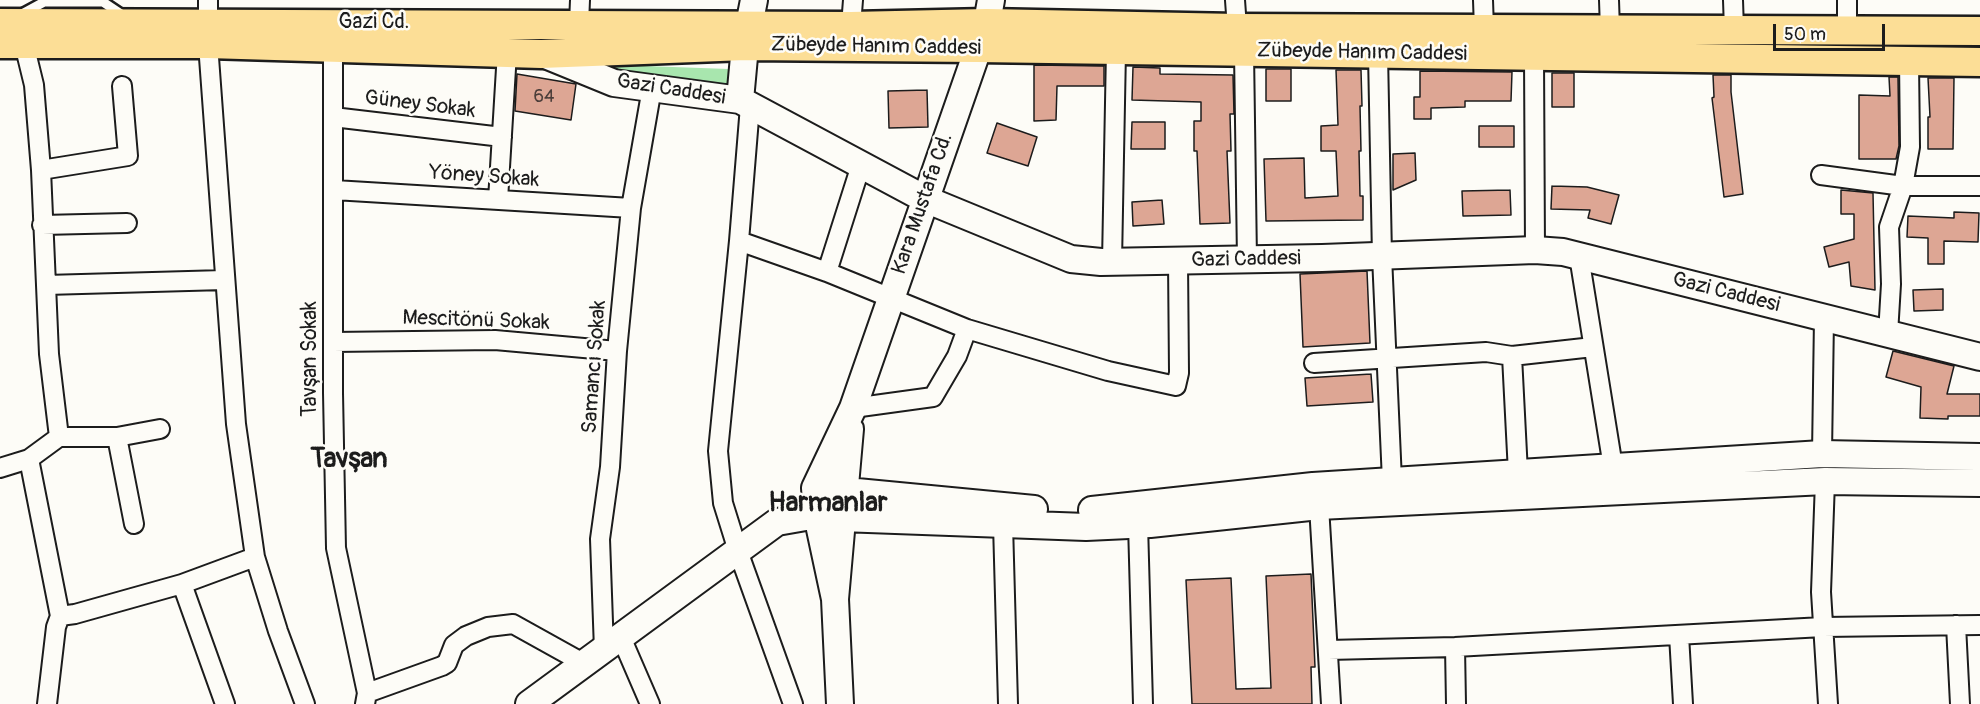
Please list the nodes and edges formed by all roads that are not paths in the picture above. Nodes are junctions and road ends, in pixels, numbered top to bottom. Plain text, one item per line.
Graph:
1 (1235, 0) edge
2 (1483, 0) edge
3 (1609, 0) edge
4 (1733, 0) edge
5 (1847, 0) edge
6 (580, 12) edge
7 (852, 13) edge
8 (208, 22) edge
9 (749, 24) edge
10 (985, 24) edge
11 (1484, 29) junction
12 (1610, 30) junction
13 (1734, 30) junction
14 (1847, 30) junction
15 (1980, 31) edge
16 (8, 34) edge
17 (1240, 40) junction
18 (333, 47) junction
19 (1116, 50) junction
20 (507, 52) junction
21 (542, 54) junction
22 (1378, 54) junction
23 (1534, 56) junction
24 (1909, 61) junction
25 (1980, 62) edge
26 (122, 86) dead end
27 (652, 88) junction
28 (745, 103) junction
29 (333, 117) junction
30 (502, 137) junction
31 (861, 165) junction
32 (41, 170) junction
33 (1821, 175) dead end
34 (1903, 186) junction
35 (1980, 186) edge
36 (334, 190) junction
37 (498, 200) junction
38 (925, 200) junction
39 (632, 208) junction
40 (127, 223) dead end
41 (42, 225) junction
42 (739, 241) junction
43 (1535, 250) junction
44 (1382, 256) junction
45 (1579, 256) junction
46 (1247, 260) junction
47 (1178, 261) junction
48 (1113, 262) junction
49 (827, 272) junction
50 (224, 280) junction
51 (46, 285) junction
52 (891, 297) junction
53 (1824, 318) junction
54 (967, 329) junction
55 (1888, 334) junction
56 (333, 342) junction
57 (1593, 347) junction
58 (617, 351) junction
59 (1512, 356) junction
60 (1980, 357) edge
61 (1387, 360) junction
62 (1314, 363) dead end
63 (853, 408) junction
64 (160, 429) dead end
65 (59, 437) junction
66 (117, 437) junction
67 (1822, 454) junction
68 (1980, 457) edge
69 (28, 459) junction
70 (1614, 467) junction
71 (0, 468) edge
72 (1518, 473) junction
73 (1392, 481) junction
74 (1825, 481) junction
75 (1980, 483) edge
76 (815, 488) junction
77 (843, 490) junction
78 (1319, 507) junction
79 (829, 516) junction
80 (134, 524) dead end
81 (1003, 525) junction
82 (1138, 525) junction
83 (738, 551) junction
84 (255, 556) junction
85 (182, 584) junction
86 (60, 616) junction
87 (1956, 625) junction
88 (1980, 625) edge
89 (1823, 627) junction
90 (1679, 635) junction
91 (1455, 647) junction
92 (603, 650) junction
93 (1328, 650) junction
94 (366, 698) edge
95 (47, 704) edge
96 (225, 704) edge
97 (305, 704) edge
98 (528, 704) edge
99 (650, 704) edge
100 (792, 704) edge
101 (840, 704) edge
102 (1008, 704) edge
103 (1143, 704) edge
104 (1330, 704) edge
105 (1456, 704) edge
106 (1683, 704) edge
107 (1828, 704) edge
108 (1960, 704) edge

1 - 17 street
2 - 11 street
3 - 12 street
4 - 13 street
5 - 14 street
6 - 8 main road, Gazi Cd.
6 - 9 main road, Gazi Cd.
7 - 9 main road
7 - 10 main road
8 - 16 main road, Gazi Cd.
8 - 16 main road, Gazi Cd.
8 - 18 main road, Gazi Cd.
8 - 50 street
9 - 10 main road, Zübeyde Hanım Caddesi
9 - 21 main road, Gazi Cd.
9 - 28 street
10 - 17 main road
10 - 19 main road, Zübeyde Hanım Caddesi
10 - 38 street, Kara Mustafa Cd.
11 - 12 main road
11 - 17 main road
12 - 13 main road
13 - 14 main road
14 - 15 main road
16 - 32 street
17 - 19 main road, Zübeyde Hanım Caddesi
17 - 22 main road, Zübeyde Hanım Caddesi
17 - 46 street
18 - 20 main road, Gazi Cd.
18 - 29 street, Tavşan Sokak
19 - 48 street
20 - 21 main road, Gazi Cd.
20 - 30 street
21 - 27 street, Gazi Caddesi
22 - 23 main road, Zübeyde Hanım Caddesi
22 - 44 street
23 - 24 main road, Zübeyde Hanım Caddesi
23 - 43 street
24 - 25 main road, Zübeyde Hanım Caddesi
24 - 34 street
26 - 32 street
27 - 28 street, Gazi Caddesi
27 - 39 street, Samancı Sokak
28 - 31 street, Gazi Caddesi
28 - 42 street
29 - 30 street, Güney Sokak
29 - 36 street, Tavşan Sokak
30 - 37 street
31 - 38 street, Gazi Caddesi
31 - 49 street
32 - 41 street
33 - 34 street
34 - 35 street
34 - 55 street
36 - 37 street, Yöney Sokak
36 - 56 street, Tavşan Sokak
37 - 39 street, Yöney Sokak
38 - 48 street, Gazi Caddesi
38 - 52 street, Kara Mustafa Cd.
39 - 58 street, Samancı Sokak
40 - 41 street
41 - 51 street
42 - 49 street
42 - 83 street
43 - 44 street, Gazi Caddesi
43 - 45 street, Gazi Caddesi
44 - 46 street, Gazi Caddesi
44 - 61 street
45 - 53 street, Gazi Caddesi
45 - 57 street
46 - 47 street, Gazi Caddesi
47 - 48 street, Gazi Caddesi
47 - 54 street
49 - 52 street
50 - 51 street
50 - 84 street
51 - 65 street
52 - 54 street
52 - 63 street, Kara Mustafa Cd.
53 - 55 street, Gazi Caddesi
53 - 67 street
54 - 63 street
55 - 60 street, Gazi Caddesi
56 - 58 street, Mescitönü Sokak
56 - 94 street, Tavşan Sokak
57 - 59 street
57 - 70 street
58 - 92 street, Samancı Sokak
59 - 61 street
59 - 72 street
61 - 62 street
61 - 73 street
63 - 76 street
63 - 77 street
64 - 66 street
65 - 66 street
65 - 69 street
66 - 80 street
67 - 68 street
67 - 70 street
69 - 71 street
69 - 86 street
70 - 72 street
72 - 73 street
73 - 77 street
74 - 75 street
74 - 78 street
74 - 89 street
76 - 77 street
76 - 79 street
77 - 79 street
78 - 82 street
78 - 93 street
79 - 81 street
79 - 83 street
79 - 101 street
81 - 82 street
81 - 102 street
82 - 103 street
83 - 92 street
83 - 100 street
84 - 85 street
84 - 97 street
85 - 86 street
85 - 96 street
86 - 95 street
87 - 88 street
87 - 89 street
87 - 108 street
89 - 90 street
89 - 107 street
90 - 91 street
90 - 106 street
91 - 93 street
91 - 105 street
92 - 94 street
92 - 98 street
92 - 99 street
93 - 104 street

